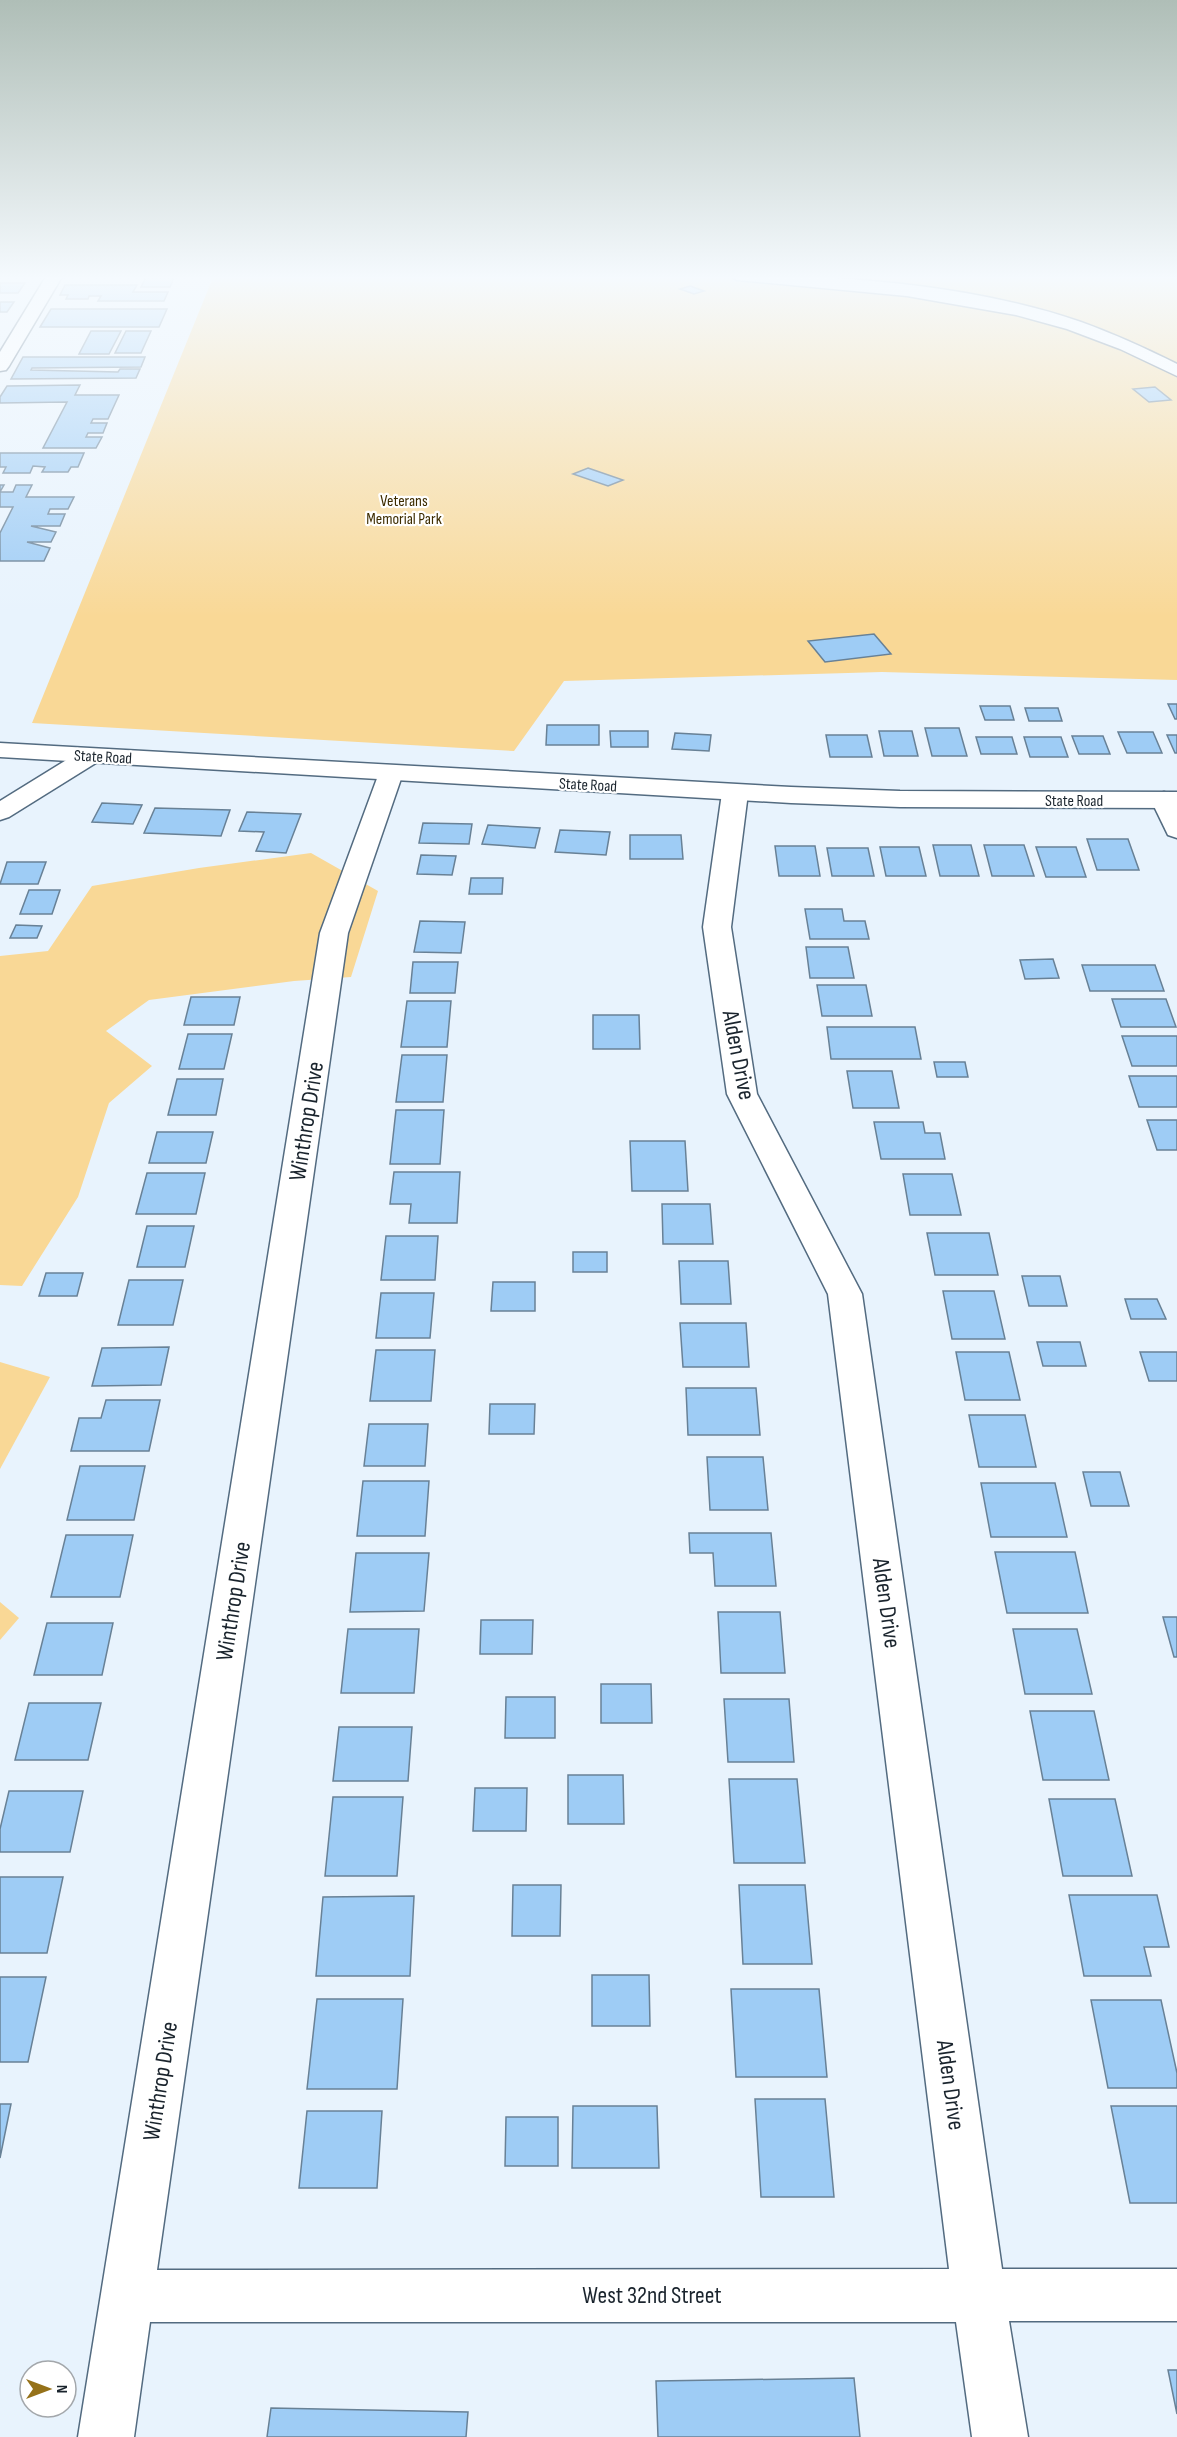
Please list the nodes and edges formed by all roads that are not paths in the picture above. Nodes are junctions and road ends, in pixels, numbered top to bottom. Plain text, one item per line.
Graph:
1 (0, 750) edge
2 (90, 756) junction
3 (391, 773) junction
4 (735, 793) junction
5 (1171, 800) edge
6 (0, 812) edge
7 (1177, 830) edge
8 (979, 2295) junction
9 (1177, 2295) edge
10 (127, 2296) junction
11 (106, 2437) edge
12 (1000, 2437) edge

1 - 2 street, State Road
2 - 3 street, State Road
2 - 6 street
3 - 4 street, State Road
3 - 10 street, Winthrop Drive
4 - 5 street, State Road
4 - 8 street, Alden Drive
5 - 7 street
8 - 9 street, West 32nd Street
8 - 10 street, West 32nd Street
8 - 12 street, Alden Drive
10 - 11 street, Winthrop Drive

